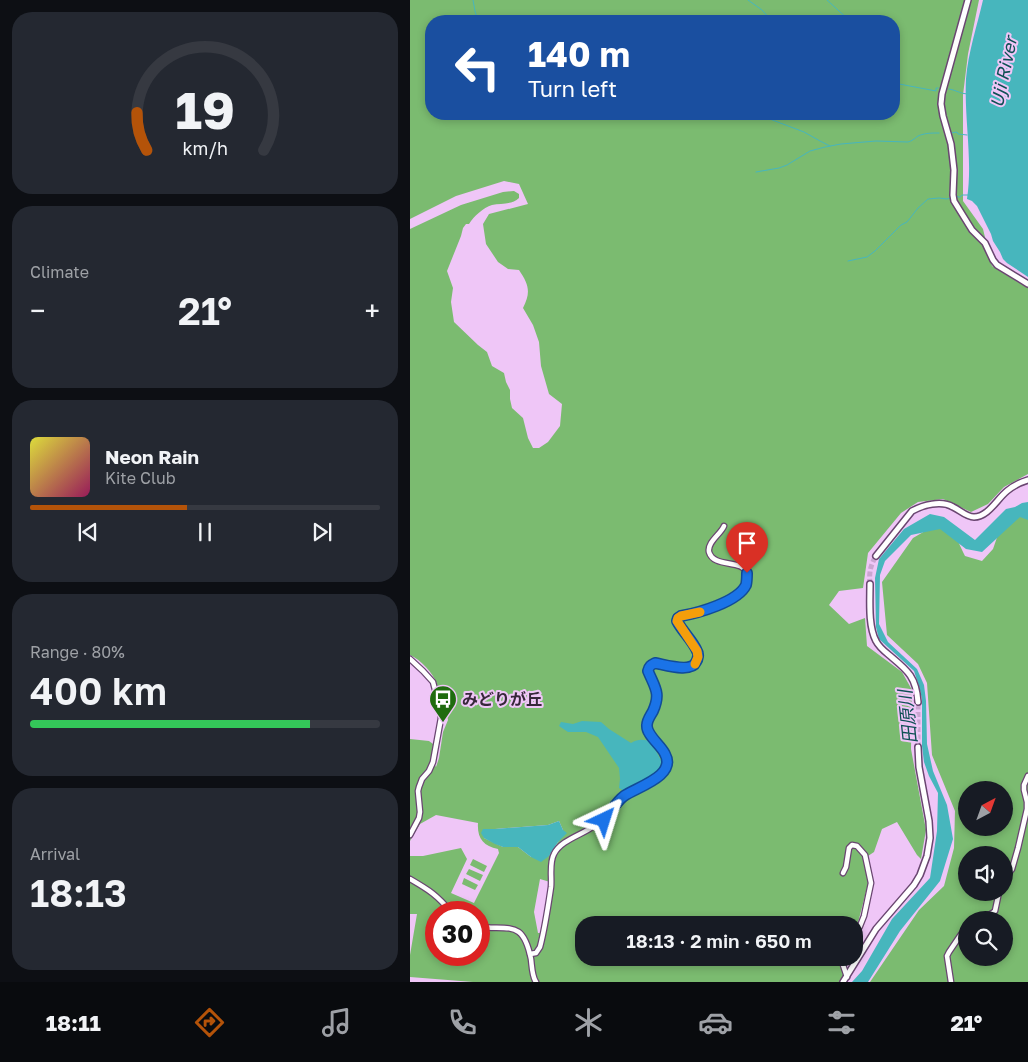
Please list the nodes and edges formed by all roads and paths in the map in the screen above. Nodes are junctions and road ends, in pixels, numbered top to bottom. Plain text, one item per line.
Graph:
1 (968, 0) edge
2 (1028, 284) edge
3 (1028, 480) edge
4 (724, 526) dead end
5 (876, 556) tunnel mouth
6 (870, 584) tunnel mouth
7 (410, 659) edge
8 (918, 702) tunnel mouth
9 (918, 747) tunnel mouth
10 (1028, 776) edge
11 (410, 834) edge
12 (1013, 866) edge
13 (843, 873) dead end
14 (410, 878) edge
15 (442, 901) edge
16 (863, 918) edge
17 (490, 928) edge
18 (958, 938) edge
19 (530, 954) junction
20 (844, 966) edge
21 (847, 977) junction
22 (536, 982) edge
23 (843, 982) edge
24 (951, 982) edge

1 - 2 main road
3 - 5 main road
4 - 19 street
6 - 8 main road
7 - 11 street
9 - 21 main road
10 - 12 street
13 - 16 street
14 - 15 street
17 - 19 street
18 - 24 street
19 - 22 street
20 - 21 street
21 - 23 main road

